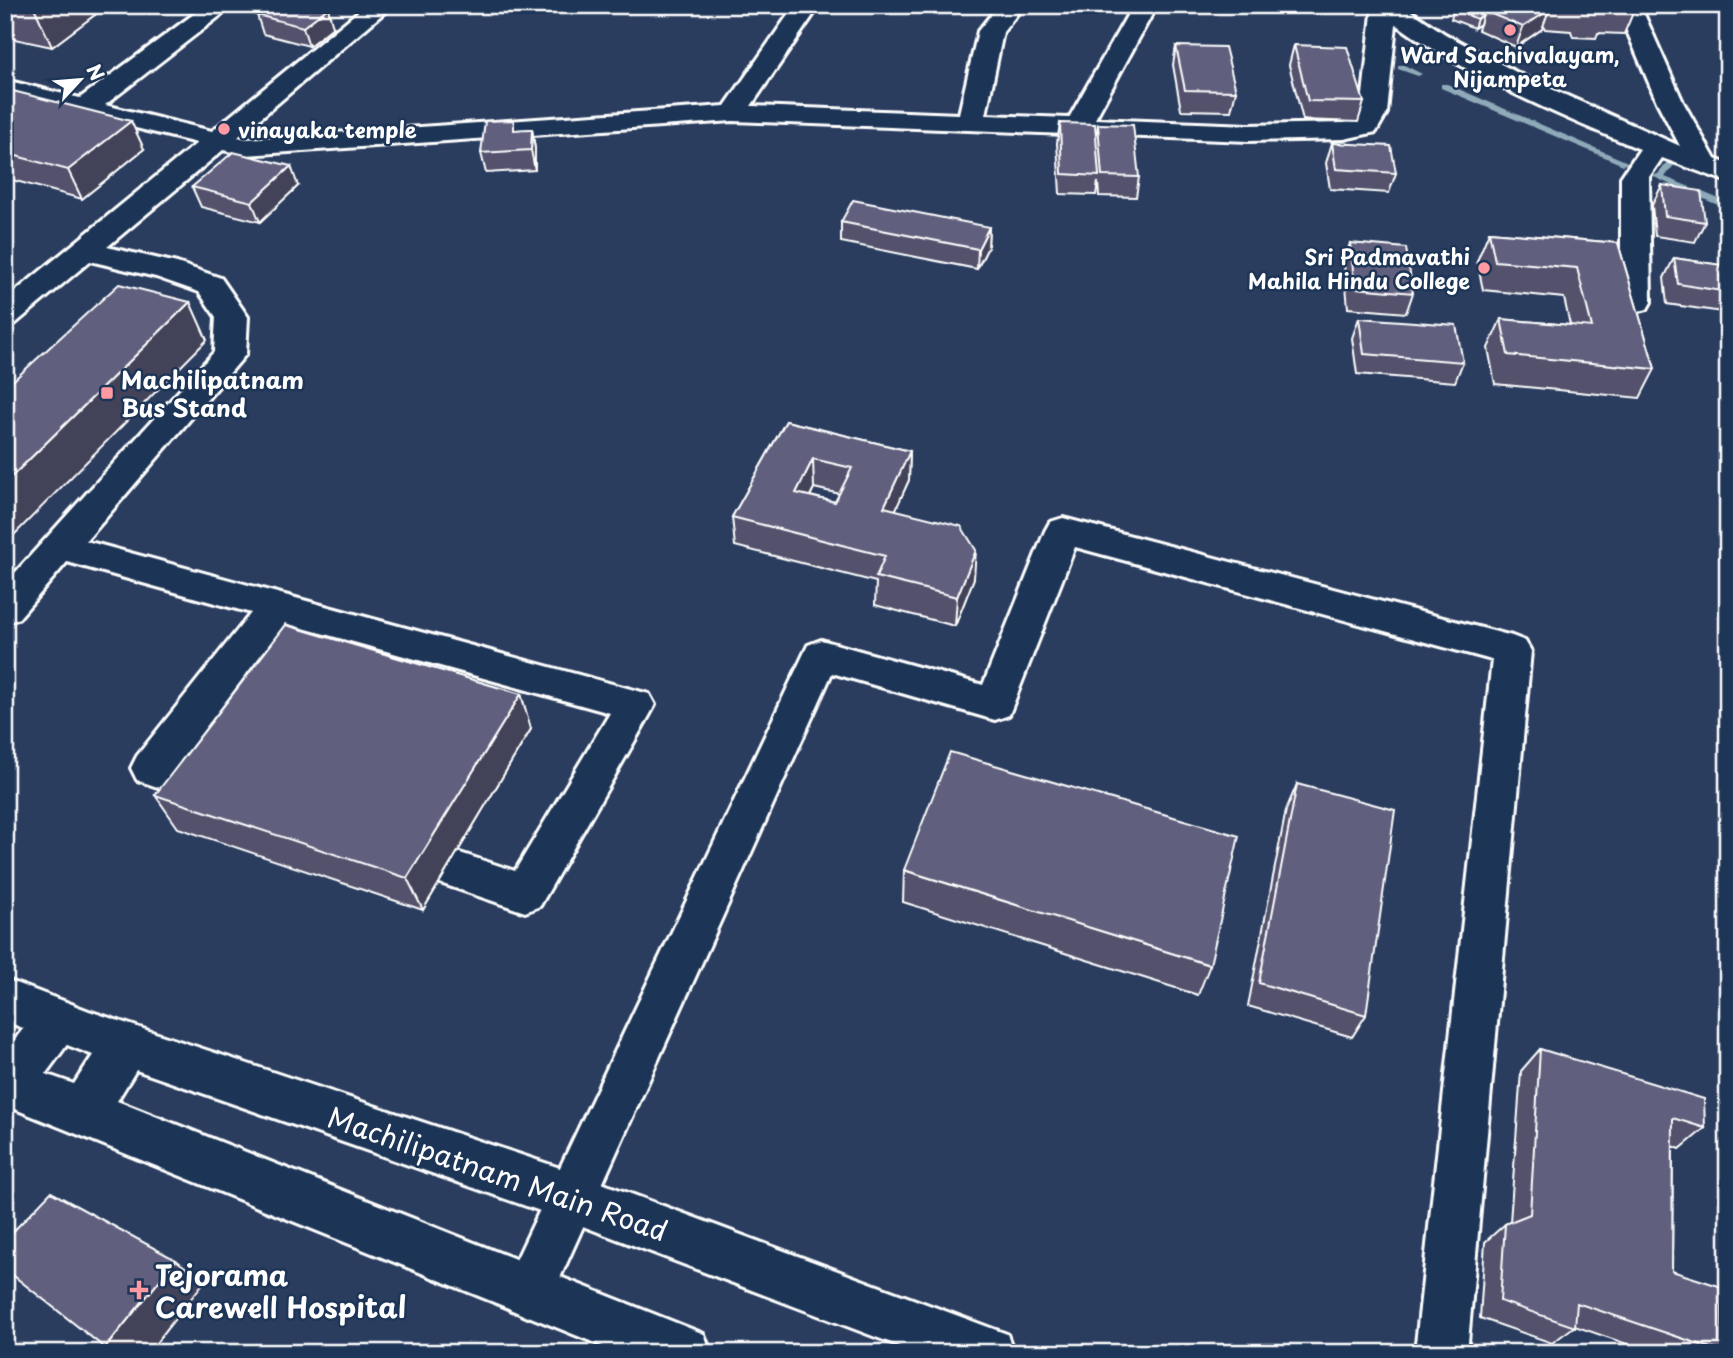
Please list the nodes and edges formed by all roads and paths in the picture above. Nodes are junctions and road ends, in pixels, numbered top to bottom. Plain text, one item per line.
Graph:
1 (222, 5) edge
2 (381, 5) edge
3 (808, 5) edge
4 (1012, 5) edge
5 (1145, 5) edge
6 (1386, 5) edge
7 (1628, 5) edge
8 (5, 88) edge
9 (85, 107) junction
10 (733, 113) junction
11 (971, 122) junction
12 (1078, 125) junction
13 (216, 141) junction
14 (1656, 147) junction
15 (1716, 169) edge
16 (84, 250) junction
17 (1636, 302) edge
18 (5, 316) edge
19 (61, 547) junction
20 (278, 605) junction
21 (5, 609) edge
22 (254, 803) edge
23 (357, 837) edge
24 (5, 1000) edge
25 (58, 1020) junction
26 (126, 1044) junction
27 (7, 1085) edge
28 (84, 1111) junction
29 (572, 1197) junction
30 (528, 1291) junction
31 (685, 1353) edge
32 (988, 1353) edge
33 (1441, 1353) edge

1 - 9 street
2 - 13 street
3 - 10 street
4 - 11 street
5 - 12 street
6 - 12 street
6 - 14 street
7 - 15 street
8 - 9 street
9 - 13 street
10 - 11 street
10 - 13 street
11 - 12 street
13 - 16 street
14 - 15 street
14 - 17 street
16 - 18 street
16 - 19 street
19 - 20 street
19 - 21 street
20 - 22 street
20 - 23 street
24 - 25 street, Machilipatnam Main Road
25 - 26 street, Machilipatnam Main Road
25 - 27 street
26 - 28 street
26 - 29 street, Machilipatnam Main Road
27 - 28 street
28 - 30 street
29 - 30 street
29 - 32 street, Machilipatnam Main Road
29 - 33 street
30 - 31 street

